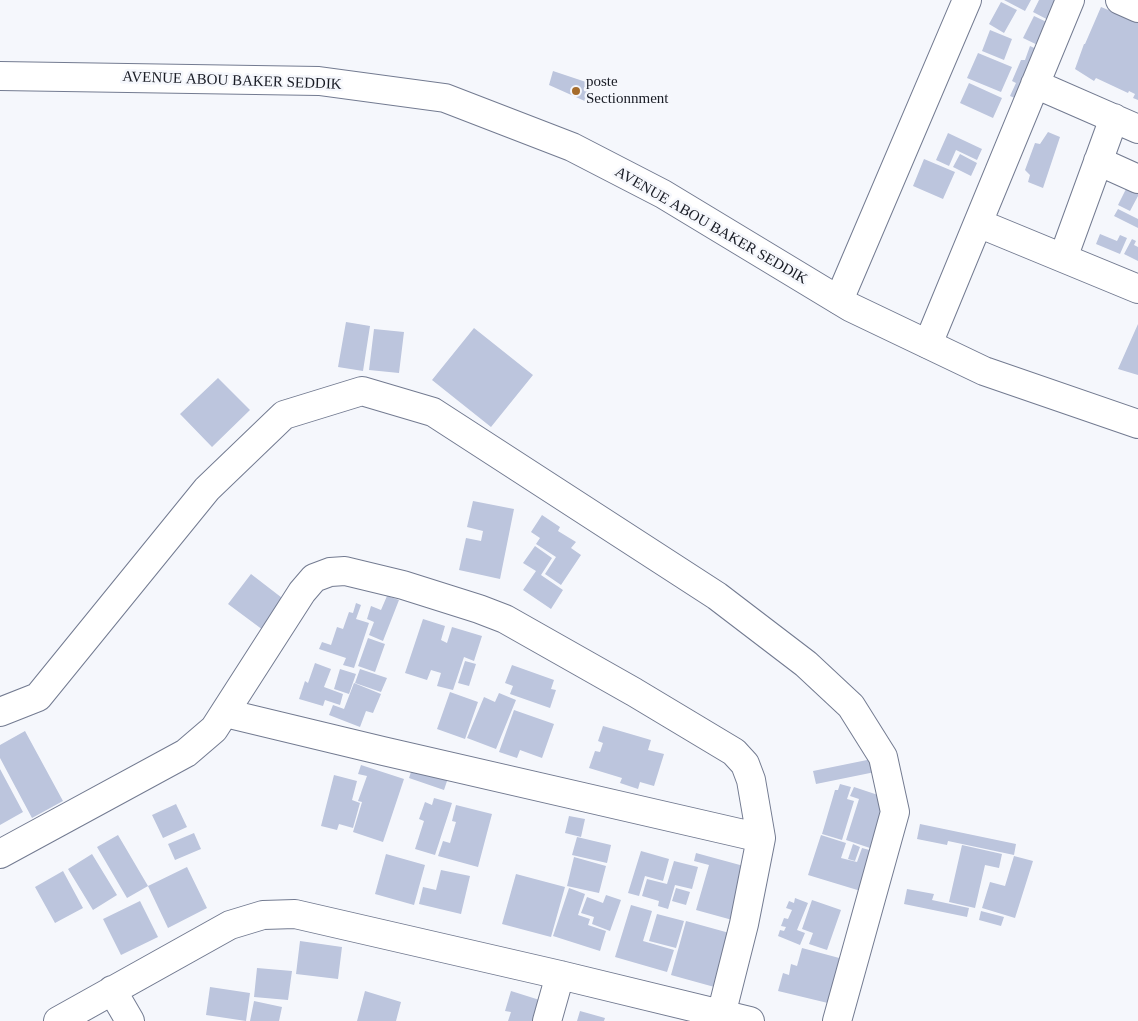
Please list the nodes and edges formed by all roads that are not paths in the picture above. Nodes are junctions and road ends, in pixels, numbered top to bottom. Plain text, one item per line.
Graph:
1 (967, 0) edge
2 (1070, 0) edge
3 (1120, 0) edge
4 (1138, 8) edge
5 (0, 76) edge
6 (1035, 84) junction
7 (1126, 124) edge
8 (1098, 161) junction
9 (1138, 178) edge
10 (978, 223) junction
11 (1063, 258) junction
12 (1138, 289) edge
13 (839, 300) junction
14 (928, 344) junction
15 (1138, 424) edge
16 (0, 712) edge
17 (225, 712) junction
18 (761, 838) junction
19 (0, 854) edge
20 (560, 975) junction
21 (112, 990) junction
22 (721, 1014) junction
23 (58, 1021) edge
24 (130, 1021) edge
25 (547, 1021) edge
26 (750, 1021) edge
27 (837, 1021) edge

1 - 13 street
2 - 6 street
3 - 4 street
5 - 13 street, AVENUE ABOU BAKER SEDDIK
6 - 7 street
6 - 10 street
7 - 8 street
8 - 9 street
8 - 11 street
10 - 11 street
10 - 14 street
11 - 12 street
13 - 14 street, AVENUE ABOU BAKER SEDDIK
14 - 15 street, AVENUE ABOU BAKER SEDDIK
16 - 27 street
17 - 18 street
17 - 18 street
17 - 19 street
18 - 22 street
20 - 21 street
20 - 22 street
20 - 25 street
21 - 23 street
21 - 24 street
22 - 26 street

